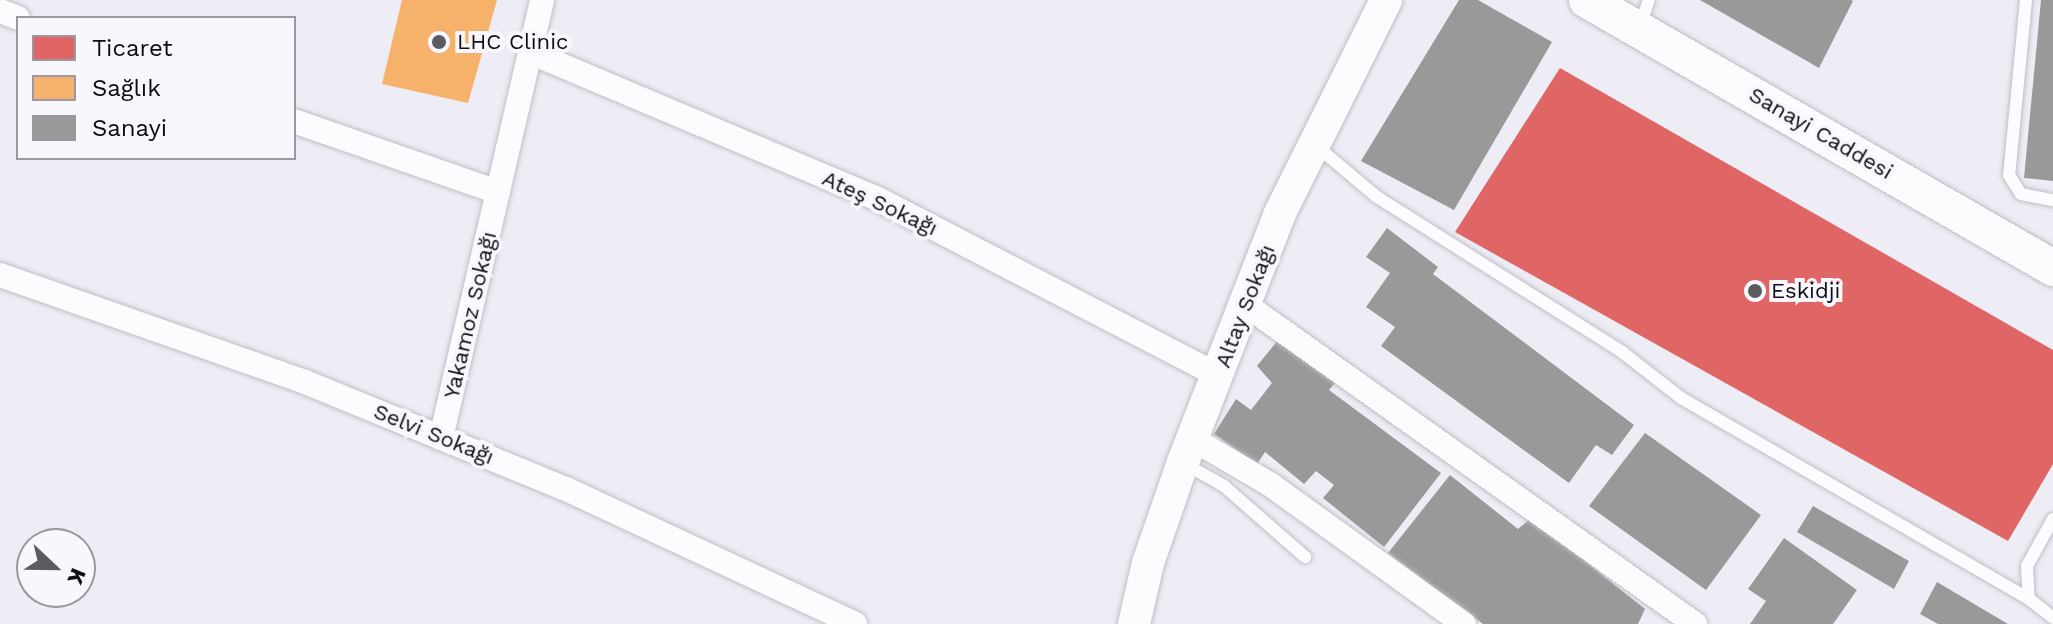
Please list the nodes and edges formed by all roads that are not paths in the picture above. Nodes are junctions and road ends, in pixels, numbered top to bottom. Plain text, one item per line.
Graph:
1 (542, 0) edge
2 (1386, 0) edge
3 (1587, 0) edge
4 (2026, 0) edge
5 (1644, 14) edge
6 (530, 52) junction
7 (296, 122) edge
8 (1313, 144) junction
9 (498, 192) junction
10 (2053, 200) edge
11 (2053, 268) edge
12 (0, 275) edge
13 (1246, 305) junction
14 (1219, 376) junction
15 (441, 438) junction
16 (1187, 450) junction
17 (2053, 519) edge
18 (1305, 557) dead end
19 (2029, 599) junction
20 (2053, 618) edge
21 (855, 624) edge
22 (1134, 624) edge
23 (1464, 624) edge
24 (1695, 624) edge

1 - 6 street, Yakamoz Sokağı
2 - 8 street, Altay Sokağı
3 - 5 main road, Sanayi Caddesi
4 - 10 lane
5 - 11 main road, Sanayi Caddesi
6 - 9 street, Yakamoz Sokağı
6 - 14 street, Ateş Sokağı
7 - 9 street
8 - 13 street, Altay Sokağı
8 - 19 lane
9 - 15 street, Yakamoz Sokağı
12 - 15 street, Selvi Sokağı
13 - 14 street, Altay Sokağı
13 - 24 street
14 - 16 street, Altay Sokağı
15 - 21 street, Selvi Sokağı
16 - 18 lane
16 - 22 street, Altay Sokağı
16 - 23 street
17 - 19 lane
19 - 20 lane

